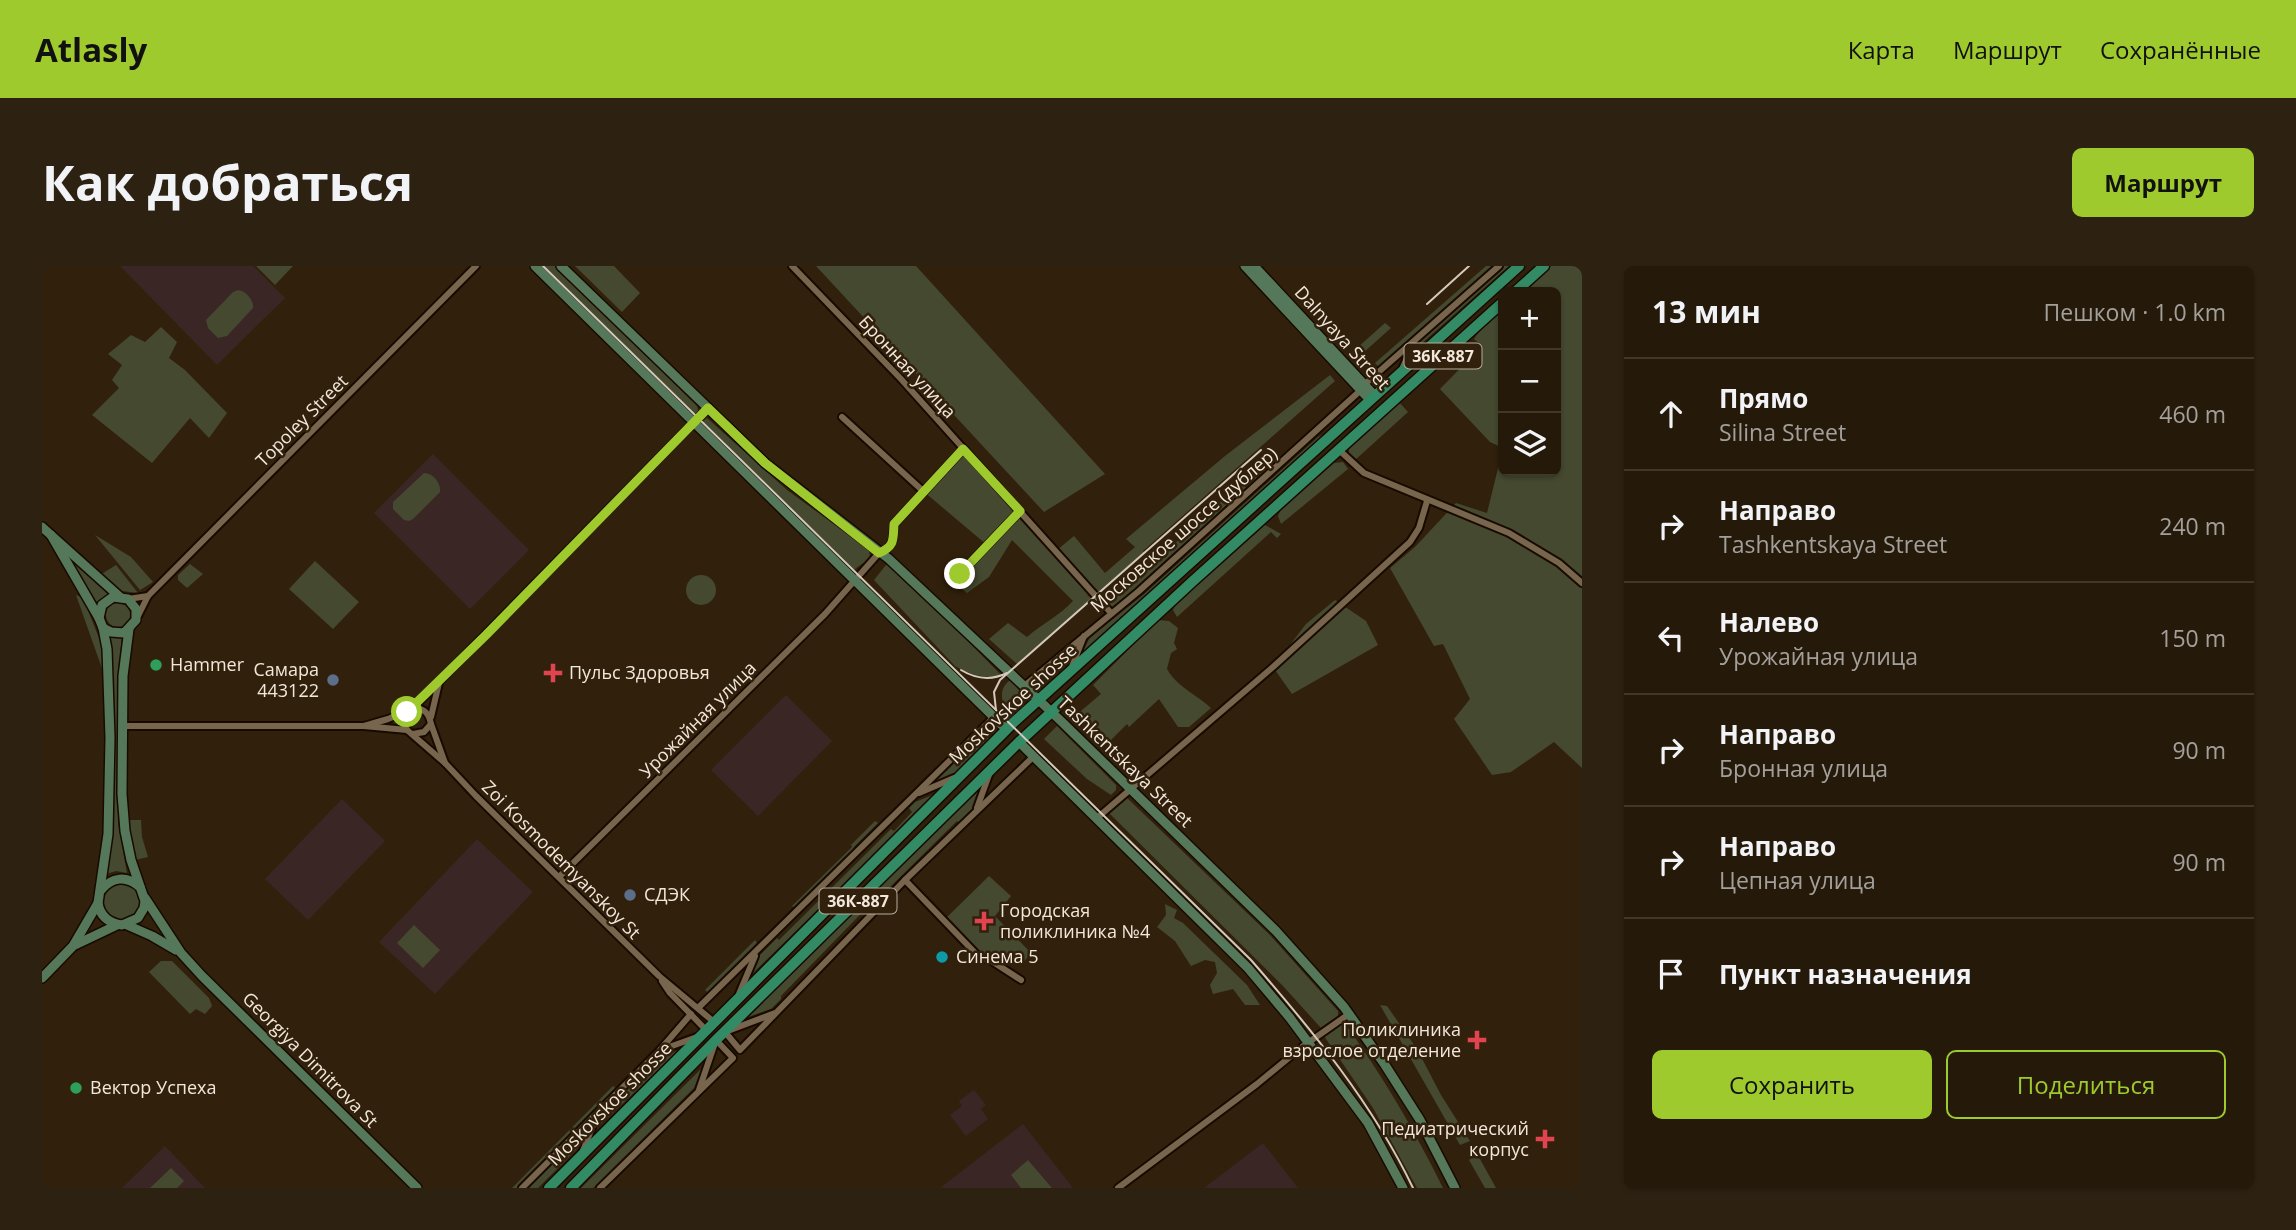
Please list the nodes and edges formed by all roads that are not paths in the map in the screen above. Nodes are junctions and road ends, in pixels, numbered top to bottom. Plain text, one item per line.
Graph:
1 (476, 266) edge
2 (535, 266) edge
3 (561, 266) edge
4 (792, 266) edge
5 (1245, 266) edge
6 (1254, 266) edge
7 (1499, 266) edge
8 (1520, 266) edge
9 (1544, 266) edge
10 (1521, 287) edge
11 (1498, 306) edge
12 (1413, 343) junction
13 (1401, 371) junction
14 (1363, 387) junction
15 (1373, 398) junction
16 (708, 408) junction
17 (1383, 409) junction
18 (842, 417) dead end
19 (1346, 422) junction
20 (694, 423) junction
21 (1320, 429) junction
22 (963, 449) junction
23 (1339, 450) junction
24 (923, 491) junction
25 (1427, 501) junction
26 (1020, 511) junction
27 (42, 527) edge
28 (51, 535) junction
29 (879, 553) junction
30 (855, 580) junction
31 (953, 581) dead end
32 (1582, 583) edge
33 (81, 587) junction
34 (72, 592) dead end
35 (148, 596) junction
36 (124, 598) junction
37 (1111, 613) junction
38 (99, 618) junction
39 (136, 621) junction
40 (103, 628) junction
41 (129, 629) junction
42 (1085, 635) junction
43 (1070, 672) junction
44 (439, 681) junction
45 (1023, 687) junction
46 (1038, 700) junction
47 (409, 710) junction
48 (1051, 712) junction
49 (993, 718) junction
50 (430, 722) junction
51 (123, 726) junction
52 (364, 726) junction
53 (1006, 729) junction
54 (409, 732) junction
55 (1019, 742) junction
56 (1034, 756) junction
57 (445, 763) junction
58 (991, 770) junction
59 (960, 776) junction
60 (1130, 788) junction
61 (914, 796) junction
62 (976, 810) junction
63 (1097, 818) junction
64 (559, 877) junction
65 (905, 880) junction
66 (143, 892) junction
67 (99, 898) junction
68 (122, 925) junction
69 (73, 946) junction
70 (757, 951) junction
71 (181, 953) junction
72 (659, 976) junction
73 (42, 978) edge
74 (1021, 980) dead end
75 (737, 999) junction
76 (698, 1007) junction
77 (775, 1013) junction
78 (691, 1014) junction
79 (1349, 1014) junction
80 (714, 1022) junction
81 (724, 1032) junction
82 (702, 1033) junction
83 (716, 1040) junction
84 (1308, 1042) junction
85 (659, 1051) junction
86 (699, 1090) junction
87 (598, 1113) junction
88 (581, 1154) junction
89 (416, 1188) edge
90 (522, 1188) edge
91 (549, 1188) edge
92 (571, 1188) edge
93 (600, 1188) edge
94 (1118, 1188) edge
95 (1403, 1188) edge
96 (1455, 1188) edge

1 - 35 street, Topoley Street
2 - 20 main road
3 - 16 main road, Tashkentskaya Street
4 - 22 street, Бронная улица
5 - 14 main road, Dalnyaya Street
6 - 14 main road, Dalnyaya Street
7 - 12 street, Московское шоссе (дублер)
8 - 13 main road, Moskovskoe shosse / 36К-887
9 - 10 main road
11 - 17 main road, Moskovskoe shosse / 36К-887
12 - 13 street
12 - 14 street, Московское шоссе (дублер)
13 - 15 main road, Moskovskoe shosse / 36К-887
14 - 15 main road, Dalnyaya Street
14 - 21 street, Московское шоссе (дублер)
15 - 17 main road, Dalnyaya Street
15 - 19 main road, Moskovskoe shosse / 36К-887
16 - 20 street
16 - 29 main road, Tashkentskaya Street
17 - 23 main road, Moskovskoe shosse / 36К-887
18 - 24 street
19 - 21 street
19 - 43 main road, Moskovskoe shosse / 36К-887
20 - 30 main road
20 - 44 street
21 - 37 street, Московское шоссе (дублер)
22 - 24 street
22 - 26 street, Бронная улица
23 - 25 street
23 - 48 main road, Moskovskoe shosse / 36К-887
24 - 29 street
25 - 32 street
25 - 60 street
26 - 31 street
26 - 37 street, Бронная улица
27 - 28 main road
28 - 33 main road
28 - 36 main road
29 - 30 street, Урожайная улица
29 - 45 main road, Tashkentskaya Street
30 - 49 main road
30 - 64 street, Урожайная улица
33 - 34 street
33 - 38 main road
35 - 36 street
35 - 39 street, Topoley Street
36 - 38 main road
36 - 39 main road
37 - 42 street, Московское шоссе (дублер)
38 - 40 main road
39 - 41 main road
40 - 41 main road
40 - 67 main road
41 - 51 main road, Georgiya Dimitrova St
42 - 43 street
42 - 45 street, Московское шоссе (дублер)
43 - 46 main road, Moskovskoe shosse / 36К-887
44 - 47 street
44 - 50 street
45 - 46 main road, Tashkentskaya Street
46 - 48 main road, Tashkentskaya Street
46 - 53 main road, Moskovskoe shosse / 36К-887
47 - 50 street
47 - 52 street
47 - 54 street
48 - 55 main road, Moskovskoe shosse / 36К-887
48 - 60 main road, Tashkentskaya Street
49 - 53 main road
49 - 61 street
50 - 54 street
50 - 57 street, Zoi Kosmodemyanskoy St
51 - 52 street
51 - 66 main road, Georgiya Dimitrova St
52 - 54 street
53 - 55 main road
53 - 59 main road, Moskovskoe shosse / 36К-887
54 - 57 street, Zoi Kosmodemyanskoy St
55 - 56 main road
55 - 58 main road, Moskovskoe shosse / 36К-887
56 - 62 street
56 - 63 main road
57 - 64 street, Zoi Kosmodemyanskoy St
58 - 62 street
58 - 81 main road, Moskovskoe shosse / 36К-887
59 - 61 street
59 - 75 main road, Moskovskoe shosse / 36К-887
60 - 63 street
60 - 79 main road, Tashkentskaya Street
61 - 70 street
62 - 65 street
63 - 84 main road
64 - 72 street, Zoi Kosmodemyanskoy St
65 - 74 street
65 - 77 street
66 - 67 main road
66 - 68 main road
66 - 71 main road, Georgiya Dimitrova St
67 - 68 main road
67 - 69 main road
68 - 69 main road
68 - 71 main road, Georgiya Dimitrova St
69 - 73 main road
70 - 75 street
70 - 76 street
71 - 89 main road, Georgiya Dimitrova St
72 - 76 street
72 - 78 street
75 - 80 main road, Moskovskoe shosse / 36К-887
76 - 80 street
77 - 81 street
77 - 81 street
78 - 82 street
78 - 85 street
79 - 84 street
79 - 96 main road, Tashkentskaya Street
80 - 81 main road
80 - 82 main road, Moskovskoe shosse / 36К-887
81 - 83 main road, Moskovskoe shosse / 36К-887
82 - 83 main road
82 - 85 street
82 - 88 main road, Moskovskoe shosse / 36К-887
83 - 86 street
83 - 86 street
83 - 92 main road, Moskovskoe shosse / 36К-887
84 - 94 street
84 - 95 main road
85 - 87 street
86 - 93 street
87 - 88 street
87 - 90 street
88 - 91 main road, Moskovskoe shosse / 36К-887

